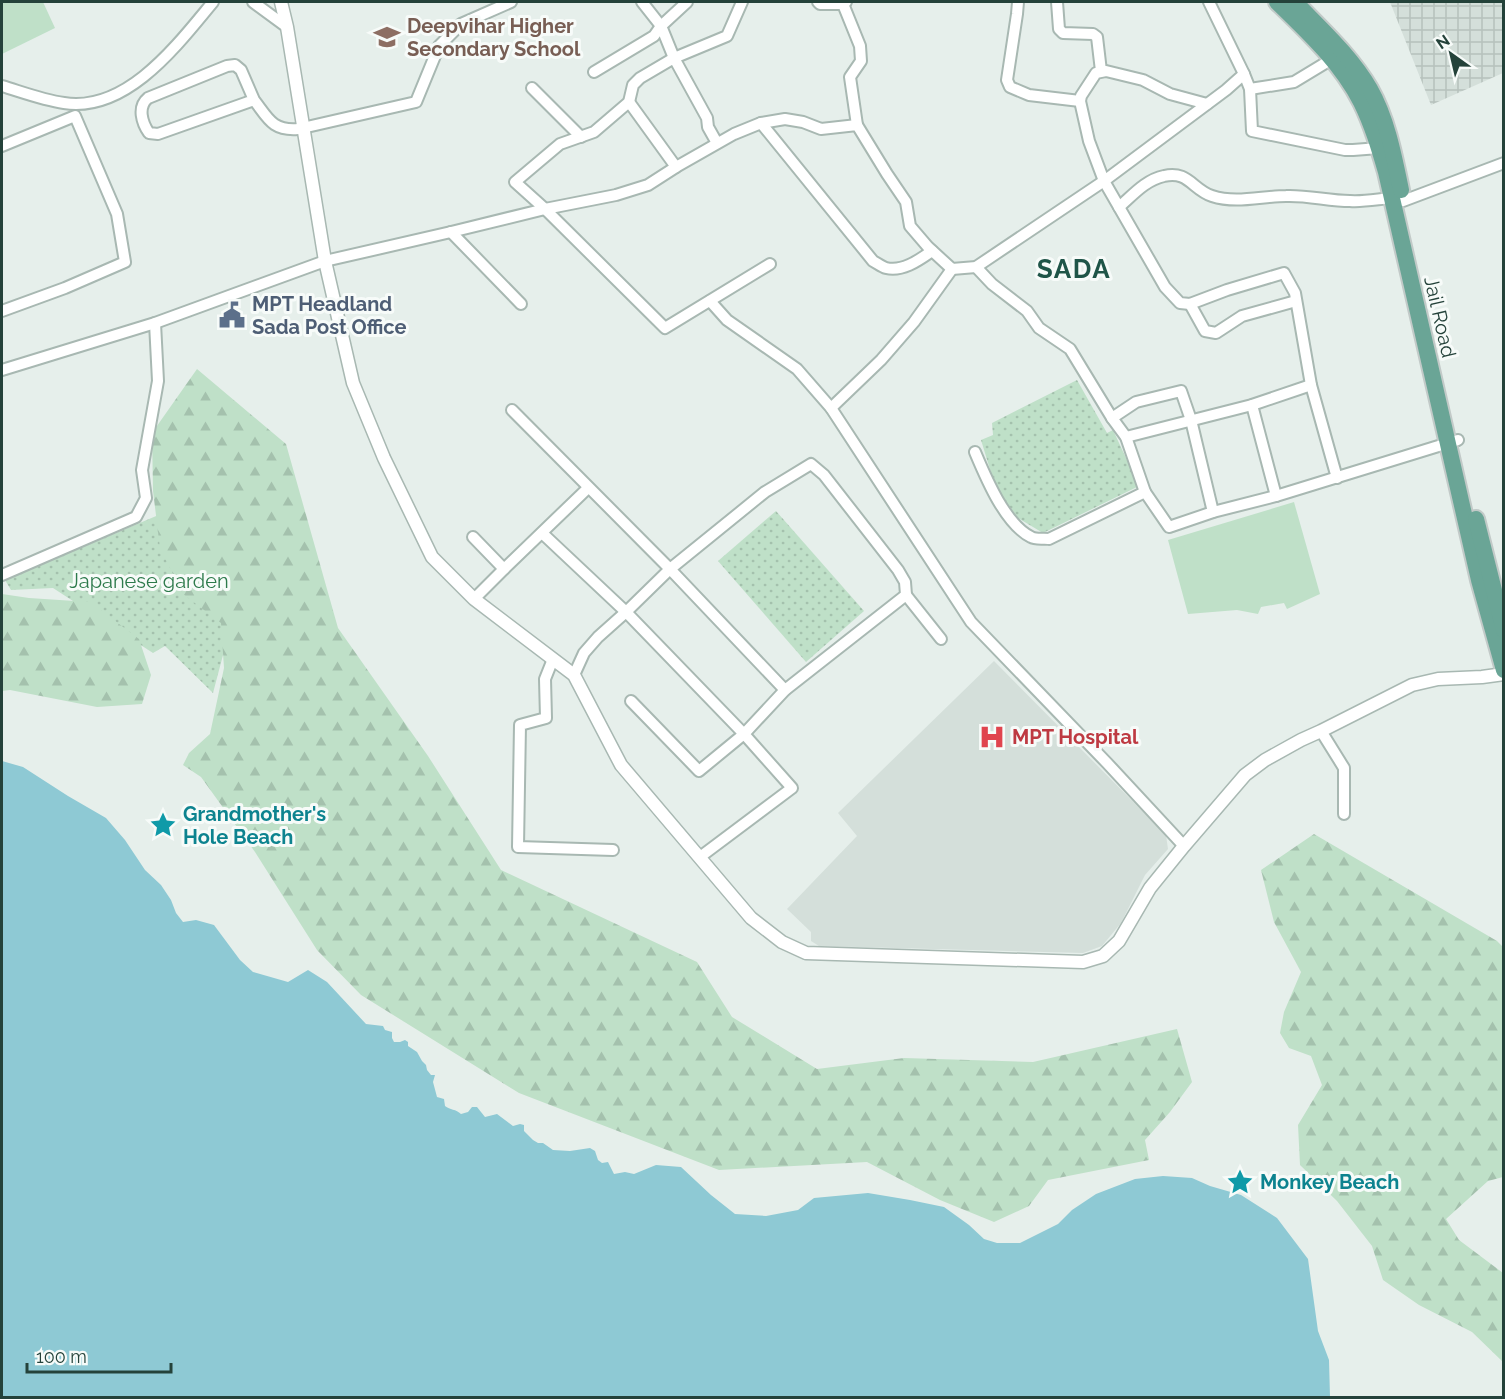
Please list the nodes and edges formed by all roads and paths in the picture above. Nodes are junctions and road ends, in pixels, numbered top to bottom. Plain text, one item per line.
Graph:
1 (213, 2) edge
2 (253, 2) edge
3 (281, 2) edge
4 (511, 2) edge
5 (642, 2) edge
6 (687, 2) edge
7 (742, 2) edge
8 (818, 2) edge
9 (1018, 2) edge
10 (1058, 2) edge
11 (1209, 2) edge
12 (1277, 2) edge
13 (1295, 2) edge
14 (844, 3) edge
15 (661, 26) junction
16 (287, 27) junction
17 (674, 58) junction
18 (1332, 59) junction
19 (1101, 71) junction
20 (594, 72) dead end
21 (1244, 74) junction
22 (2, 86) edge
23 (532, 88) dead end
24 (1250, 89) junction
25 (254, 100) junction
26 (1080, 100) junction
27 (629, 102) junction
28 (1207, 105) junction
29 (761, 123) junction
30 (858, 125) junction
31 (304, 128) junction
32 (581, 137) junction
33 (717, 143) junction
34 (2, 146) edge
35 (1379, 148) junction
36 (1503, 163) edge
37 (676, 167) junction
38 (1104, 181) junction
39 (1397, 199) junction
40 (1119, 207) junction
41 (545, 209) junction
42 (451, 232) junction
43 (932, 251) junction
44 (325, 261) junction
45 (770, 264) dead end
46 (976, 267) junction
47 (952, 269) junction
48 (710, 301) junction
49 (1296, 301) junction
50 (521, 303) dead end
51 (1190, 304) junction
52 (2, 311) edge
53 (155, 323) junction
54 (2, 370) edge
55 (1311, 385) junction
56 (1252, 405) junction
57 (831, 408) junction
58 (512, 410) dead end
59 (1112, 418) junction
60 (1191, 420) junction
61 (1126, 437) junction
62 (1453, 442) junction
63 (975, 452) dead end
64 (1337, 478) junction
65 (588, 488) junction
66 (1145, 492) junction
67 (1276, 496) junction
68 (1213, 512) junction
69 (542, 533) junction
70 (473, 537) dead end
71 (504, 569) junction
72 (670, 569) junction
73 (2, 575) edge
74 (906, 596) junction
75 (474, 599) junction
76 (626, 612) junction
77 (1503, 630) edge
78 (941, 639) dead end
79 (553, 659) junction
80 (1503, 672) edge
81 (574, 675) junction
82 (785, 690) junction
83 (631, 701) dead end
84 (1321, 731) junction
85 (744, 734) junction
86 (1344, 814) dead end
87 (1184, 846) junction
88 (613, 850) dead end
89 (700, 857) junction

1 - 22 street
2 - 16 street
3 - 16 street
4 - 31 street
5 - 15 street
6 - 15 street
7 - 17 street
8 - 14 street
9 - 26 street
10 - 19 street
11 - 21 street
12 - 18 main road, Jail Road
13 - 39 main road, Jail Road
14 - 30 street
15 - 17 street
15 - 20 street
16 - 31 street
17 - 27 street
17 - 33 street
18 - 24 street
18 - 35 main road, Jail Road
19 - 26 street
19 - 28 street
21 - 24 street
21 - 28 street
23 - 32 street
24 - 35 street
25 - 25 street
25 - 31 street
26 - 38 street
27 - 32 street
27 - 37 street
28 - 38 street
29 - 30 street
29 - 33 street
29 - 43 street
30 - 43 street
31 - 44 street
32 - 41 street
33 - 37 street
34 - 52 street
35 - 39 main road, Jail Road
36 - 39 street
37 - 41 street
38 - 40 street
38 - 46 street
39 - 40 street
39 - 62 main road, Jail Road
40 - 51 street
41 - 42 street
41 - 48 street
42 - 44 street
42 - 50 street
43 - 47 street
44 - 53 street
44 - 75 street
45 - 48 street
46 - 47 street
46 - 59 street
47 - 57 street
48 - 57 street
49 - 51 street
49 - 51 street
49 - 55 street
53 - 54 street
53 - 73 street
55 - 56 street
55 - 64 street
56 - 60 street
56 - 67 street
57 - 87 street
58 - 65 street
59 - 60 street
59 - 61 street
60 - 61 street
60 - 68 street
61 - 66 street
62 - 64 street
62 - 77 main road, Jail Road
62 - 80 main road, Jail Road
63 - 66 street
64 - 67 street
65 - 69 street
65 - 72 street
66 - 68 street
67 - 68 street
69 - 71 street
69 - 76 street
70 - 71 street
71 - 75 street
72 - 74 street
72 - 76 street
72 - 82 street
74 - 78 street
74 - 82 street
75 - 79 street
76 - 81 street
76 - 85 street
79 - 81 street
79 - 88 street
80 - 84 street
81 - 89 street
82 - 85 street
83 - 85 street
84 - 86 street
84 - 87 street
85 - 89 street
87 - 89 street

